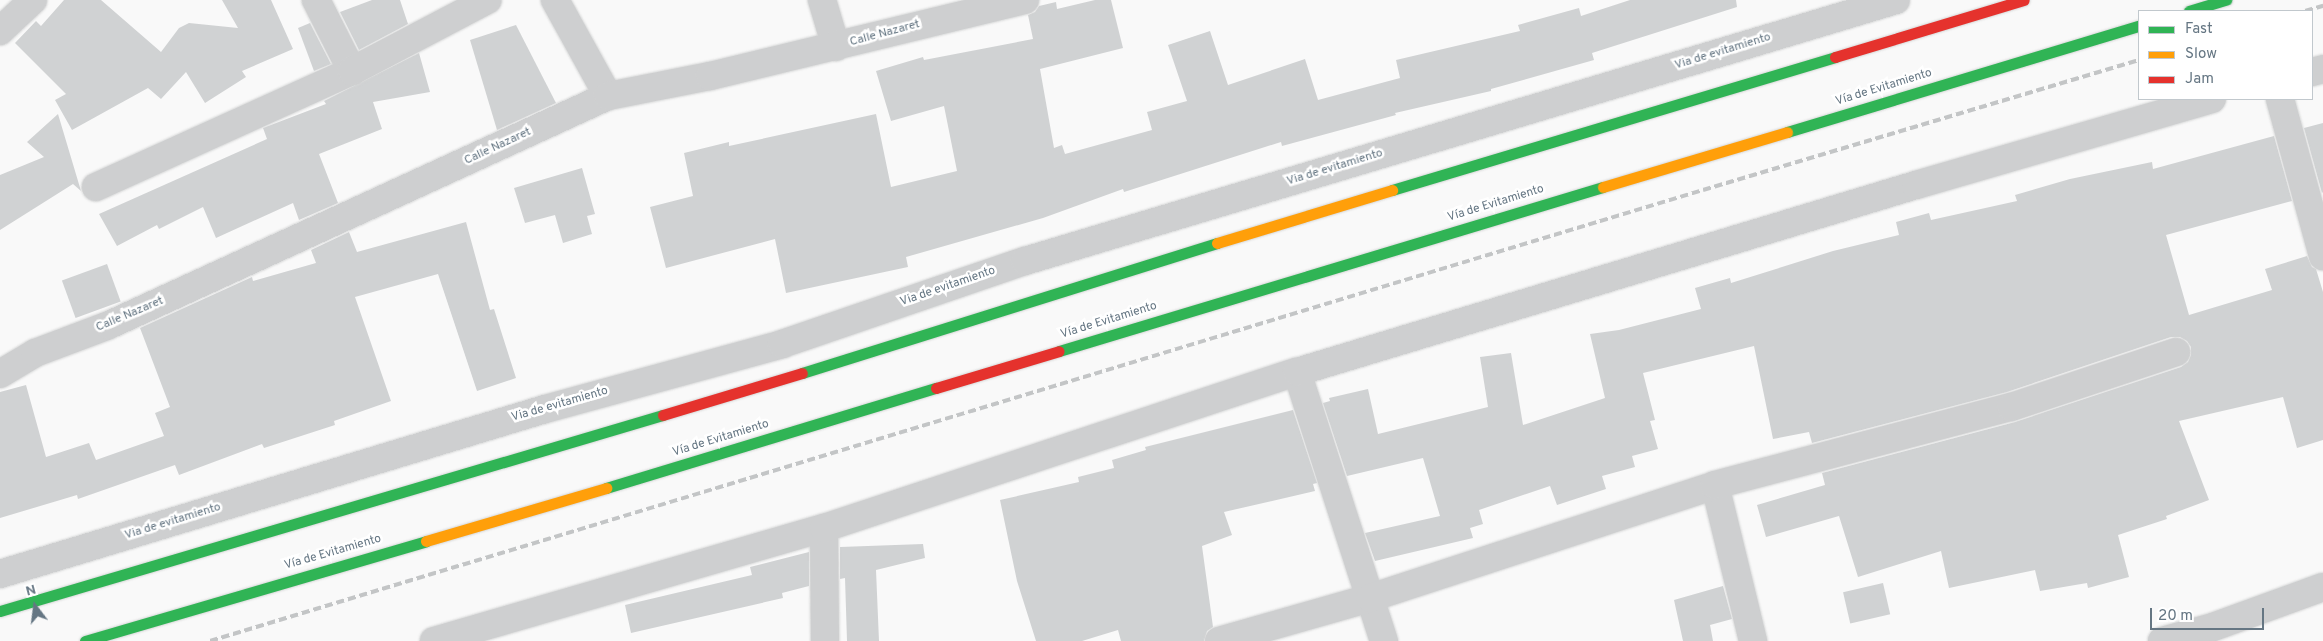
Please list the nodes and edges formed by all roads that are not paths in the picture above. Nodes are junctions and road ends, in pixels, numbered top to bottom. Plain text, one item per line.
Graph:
1 (33, 0) edge
2 (316, 0) edge
3 (487, 0) edge
4 (555, 0) edge
5 (822, 0) edge
6 (1025, 0) edge
7 (1896, 0) edge
8 (2024, 0) edge
9 (2226, 0) edge
10 (2192, 10) edge
11 (2138, 26) edge
12 (0, 31) edge
13 (836, 47) junction
14 (352, 70) junction
15 (608, 96) junction
16 (2209, 100) edge
17 (2280, 100) edge
18 (96, 187) dead end
19 (2323, 256) edge
20 (2176, 352) dead end
21 (1297, 372) junction
22 (0, 374) edge
23 (1715, 485) junction
24 (824, 528) junction
25 (0, 574) edge
26 (2323, 586) edge
27 (1370, 598) junction
28 (0, 611) edge
29 (85, 641) edge
30 (434, 641) edge
31 (826, 641) edge
32 (1219, 641) edge
33 (1384, 641) edge
34 (1753, 641) edge
35 (2162, 641) edge

1 - 12 street
2 - 14 street
3 - 14 street
4 - 15 street
5 - 13 street
6 - 13 street, Calle Nazaret
7 - 25 street, Via de evitamiento
8 - 28 highway
9 - 10 highway
11 - 29 highway, Vía de Evitamiento
13 - 15 street, Calle Nazaret
14 - 18 street
15 - 22 street, Calle Nazaret
16 - 21 street
17 - 19 street
20 - 23 street
21 - 24 street
21 - 27 street
23 - 27 street
23 - 34 street
24 - 30 street
24 - 31 street
26 - 35 street
27 - 32 street
27 - 33 street

